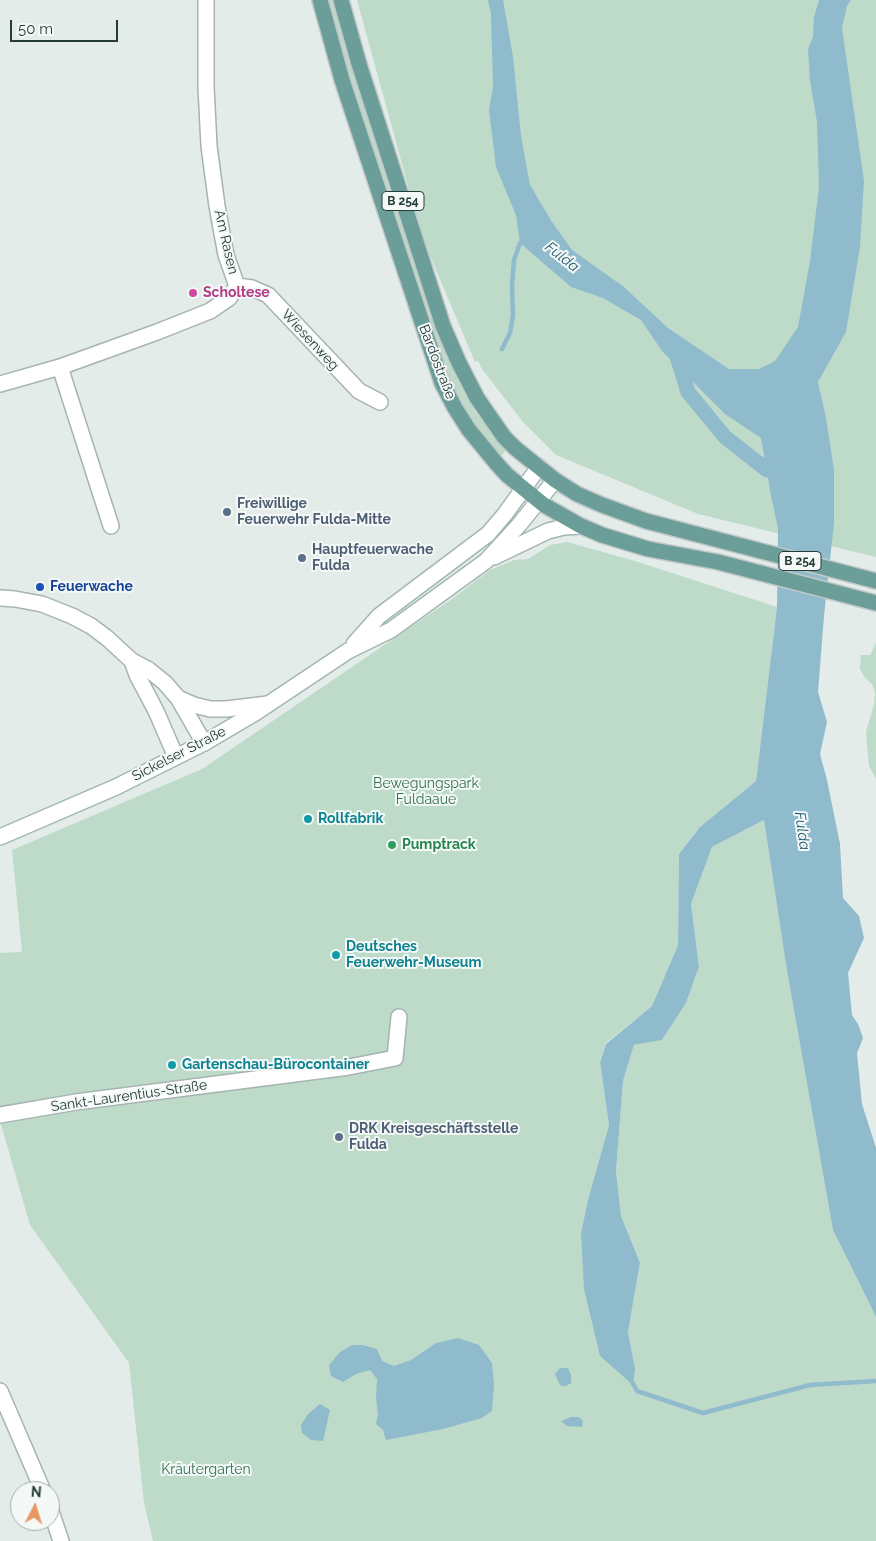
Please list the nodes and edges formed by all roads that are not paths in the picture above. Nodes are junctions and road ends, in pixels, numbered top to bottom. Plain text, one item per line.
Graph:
1 (206, 0) edge
2 (320, 0) edge
3 (341, 0) edge
4 (236, 286) junction
5 (60, 367) junction
6 (0, 384) edge
7 (380, 402) dead end
8 (539, 467) junction
9 (555, 480) junction
10 (524, 488) junction
11 (539, 500) junction
12 (111, 526) dead end
13 (583, 527) junction
14 (486, 560) junction
15 (871, 580) edge
16 (0, 598) edge
17 (869, 601) edge
18 (348, 650) junction
19 (132, 660) junction
20 (178, 698) junction
21 (268, 704) junction
22 (204, 743) junction
23 (176, 757) junction
24 (0, 837) edge
25 (399, 1017) dead end
26 (0, 1115) edge
27 (0, 1391) edge
28 (39, 1481) edge

1 - 4 street, Am Rasen
2 - 10 main road, Bardostraße / B 254
3 - 8 main road, Bardostraße / B 254
4 - 5 street, Am Rasen
4 - 7 street, Wiesenweg
5 - 6 street, Am Rasen
5 - 12 street
8 - 9 main road, Bardostraße / B 254
8 - 10 street, Sickelser Straße
9 - 11 street, Sickelser Straße
9 - 15 main road, Bardostraße / B 254
10 - 11 main road, Bardostraße / B 254
10 - 18 street, Sickelser Straße
11 - 13 main road, Bardostraße / B 254
11 - 14 street, Sickelser Straße
13 - 14 street
13 - 17 main road, Bardostraße / B 254
14 - 18 street, Sickelser Straße
16 - 19 street
18 - 21 street, Sickelser Straße
19 - 20 street
19 - 23 street
20 - 21 street
20 - 22 street
21 - 22 street, Sickelser Straße
22 - 23 street, Sickelser Straße
23 - 24 street, Sickelser Straße
25 - 26 street, Sankt-Laurentius-Straße
27 - 28 street

